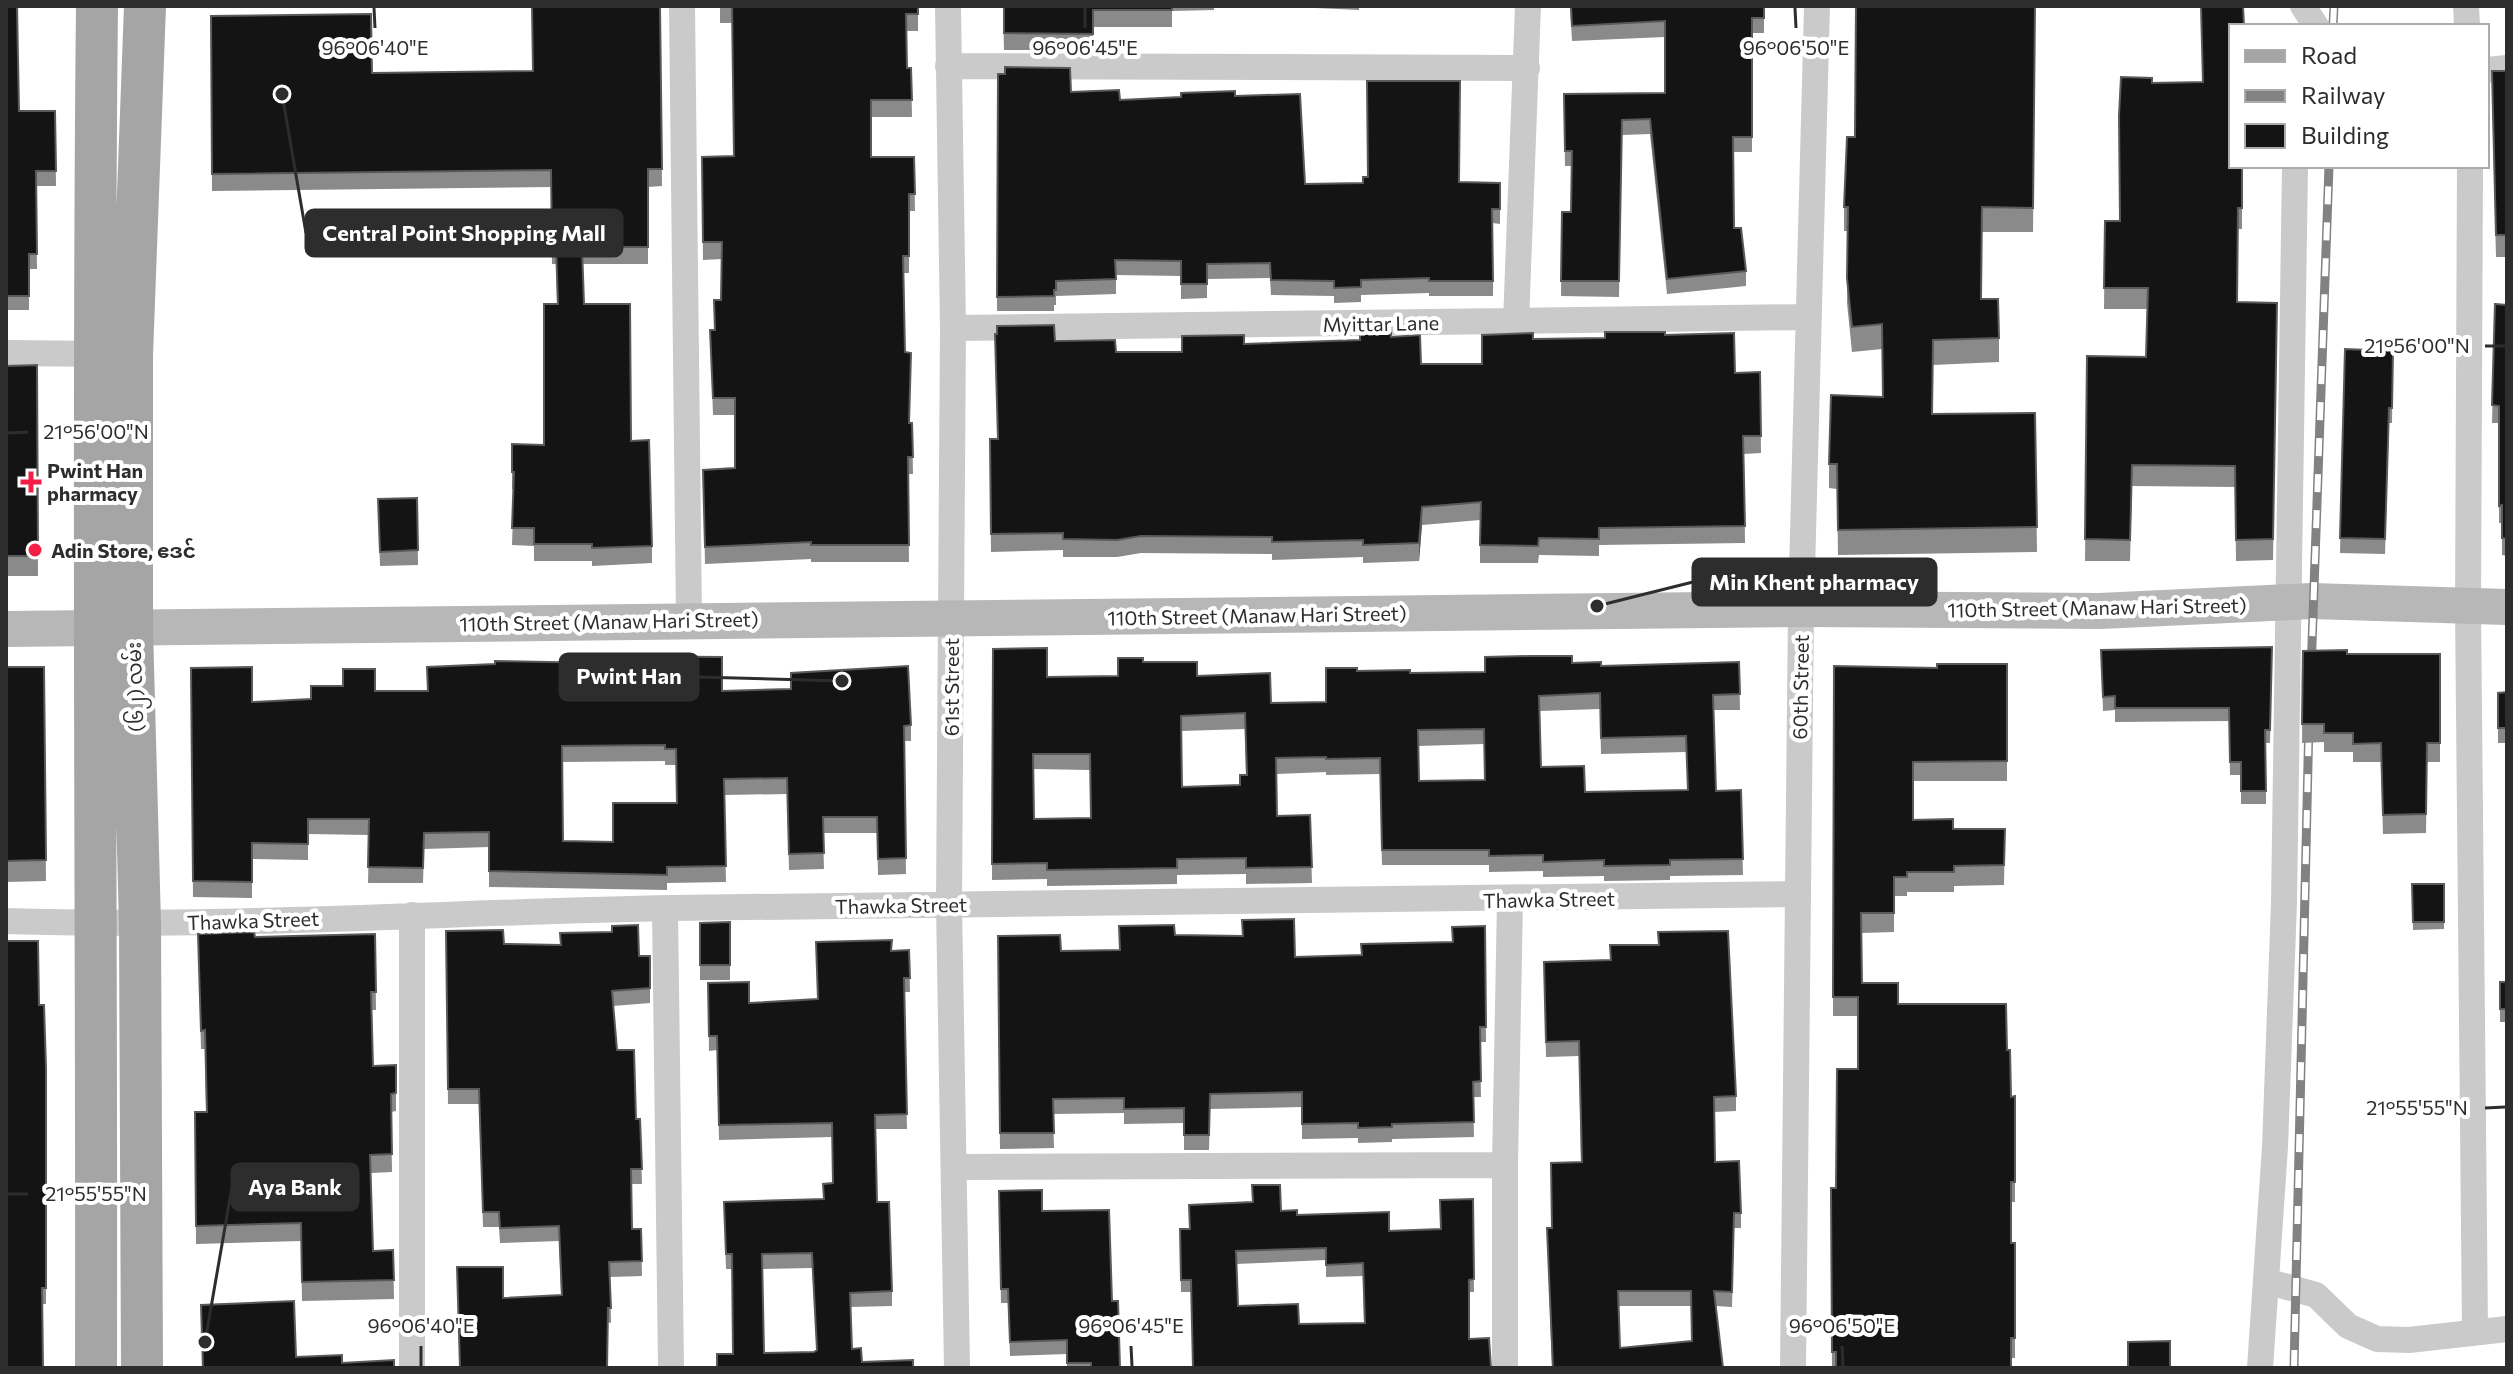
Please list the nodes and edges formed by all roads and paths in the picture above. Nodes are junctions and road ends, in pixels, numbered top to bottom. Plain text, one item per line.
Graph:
1 (97, 6) edge
2 (145, 6) edge
3 (682, 6) edge
4 (948, 6) edge
5 (1528, 6) edge
6 (1817, 6) edge
7 (2300, 6) edge
8 (2314, 24) edge
9 (948, 66) junction
10 (1527, 68) junction
11 (2295, 168) edge
12 (2470, 168) edge
13 (1809, 317) junction
14 (1516, 322) junction
15 (953, 328) junction
16 (6, 353) edge
17 (113, 354) junction
18 (2287, 603) junction
19 (2507, 607) edge
20 (2468, 608) junction
21 (1801, 609) junction
22 (951, 618) junction
23 (689, 620) junction
24 (113, 628) junction
25 (6, 629) edge
26 (1796, 894) junction
27 (1510, 900) junction
28 (949, 905) junction
29 (665, 909) junction
30 (412, 915) junction
31 (6, 921) edge
32 (97, 924) junction
33 (140, 924) junction
34 (1505, 1165) junction
35 (956, 1167) junction
36 (2266, 1281) junction
37 (2507, 1329) edge
38 (2475, 1331) junction
39 (96, 1368) edge
40 (142, 1368) edge
41 (412, 1368) edge
42 (671, 1368) edge
43 (957, 1368) edge
44 (1505, 1368) edge
45 (1793, 1368) edge
46 (2260, 1368) edge

1 - 17 main road, (၆၂) လမ်း
2 - 17 main road, (၆၂) လမ်း
3 - 23 street
4 - 9 street, 61st Street
5 - 10 street
6 - 13 street, 60th Street
7 - 8 street
9 - 10 street
9 - 15 street, 61st Street
10 - 14 street
11 - 18 street
12 - 20 street
13 - 14 street, Myittar Lane
13 - 21 street, 60th Street
14 - 15 street, Myittar Lane
15 - 22 street, 61st Street
16 - 17 street
17 - 24 main road, (၆၂) လမ်း
18 - 20 main road, 110th Street (Manaw Hari Street)
18 - 21 main road, 110th Street (Manaw Hari Street)
18 - 36 street
19 - 20 main road, 110th Street (Manaw Hari Street)
20 - 38 street
21 - 22 main road, 110th Street (Manaw Hari Street)
21 - 26 street, 60th Street
22 - 23 main road, 110th Street (Manaw Hari Street)
22 - 28 street, 61st Street
23 - 24 main road, 110th Street (Manaw Hari Street)
24 - 25 main road, 110th Street (Manaw Hari Street)
24 - 32 main road, (၆၂) လမ်း
24 - 33 main road, (၆၂) လမ်း
26 - 27 street, Thawka Street
26 - 45 street, 60th Street
27 - 28 street, Thawka Street
27 - 34 street
28 - 29 street, Thawka Street
28 - 35 street, 61st Street
29 - 30 street, Thawka Street
29 - 42 street
30 - 33 street, Thawka Street
30 - 41 street
31 - 32 street, Thawka Street
32 - 33 street, Thawka Street
32 - 39 main road, (၆၂) လမ်း
33 - 40 main road, (၆၂) လမ်း
34 - 35 street
34 - 44 street
35 - 43 street, 61st Street
36 - 38 street
36 - 46 street
37 - 38 street

